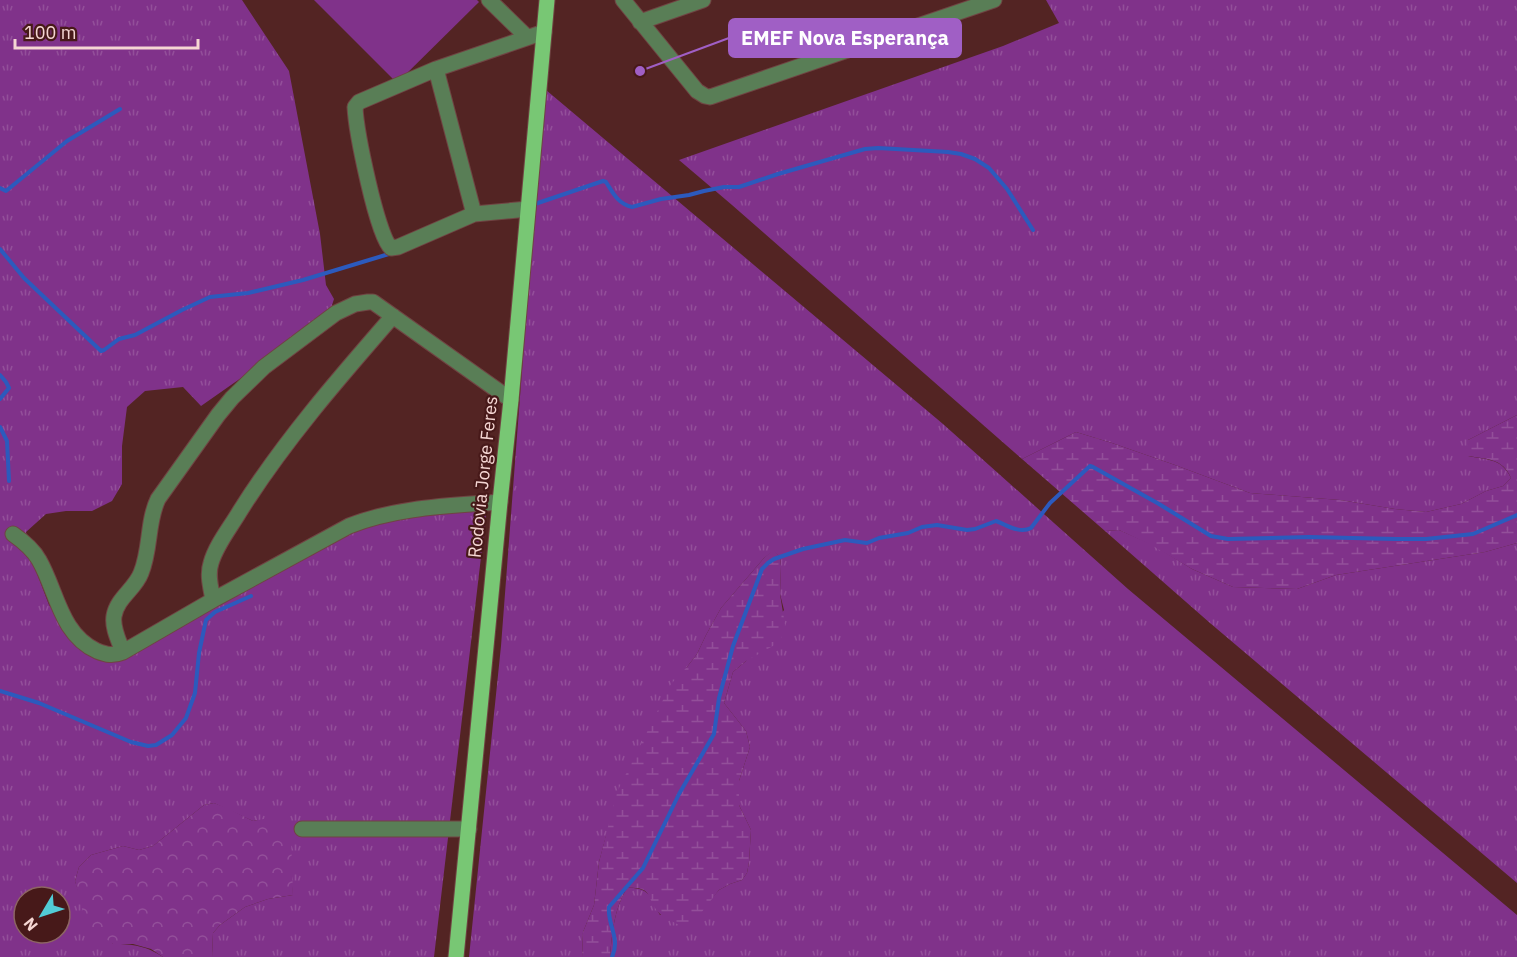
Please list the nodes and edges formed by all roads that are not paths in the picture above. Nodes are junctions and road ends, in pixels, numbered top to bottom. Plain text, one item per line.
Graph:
1 (489, 0) edge
2 (547, 0) edge
3 (623, 0) edge
4 (703, 0) edge
5 (994, 0) edge
6 (963, 5) edge
7 (668, 6) edge
8 (640, 22) junction
9 (544, 32) junction
10 (527, 37) junction
11 (436, 69) junction
12 (528, 208) junction
13 (474, 214) junction
14 (393, 316) junction
15 (511, 400) junction
16 (500, 502) junction
17 (13, 534) dead end
18 (213, 600) junction
19 (123, 652) junction
20 (302, 828) dead end
21 (469, 829) junction
22 (456, 957) edge

1 - 10 street
2 - 9 main road, Rodovia Jorge Feres
3 - 8 street
4 - 7 street
5 - 6 street
6 - 8 street
7 - 8 street
9 - 10 street
9 - 12 main road, Rodovia Jorge Feres
10 - 11 street
11 - 13 street
11 - 13 street
12 - 13 street
12 - 15 main road, Rodovia Jorge Feres
14 - 15 street
14 - 18 street
14 - 19 street
15 - 16 main road, Rodovia Jorge Feres
16 - 18 street
16 - 21 main road, Rodovia Jorge Feres
17 - 19 street
18 - 19 street
20 - 21 street
21 - 22 main road, Rodovia Jorge Feres

